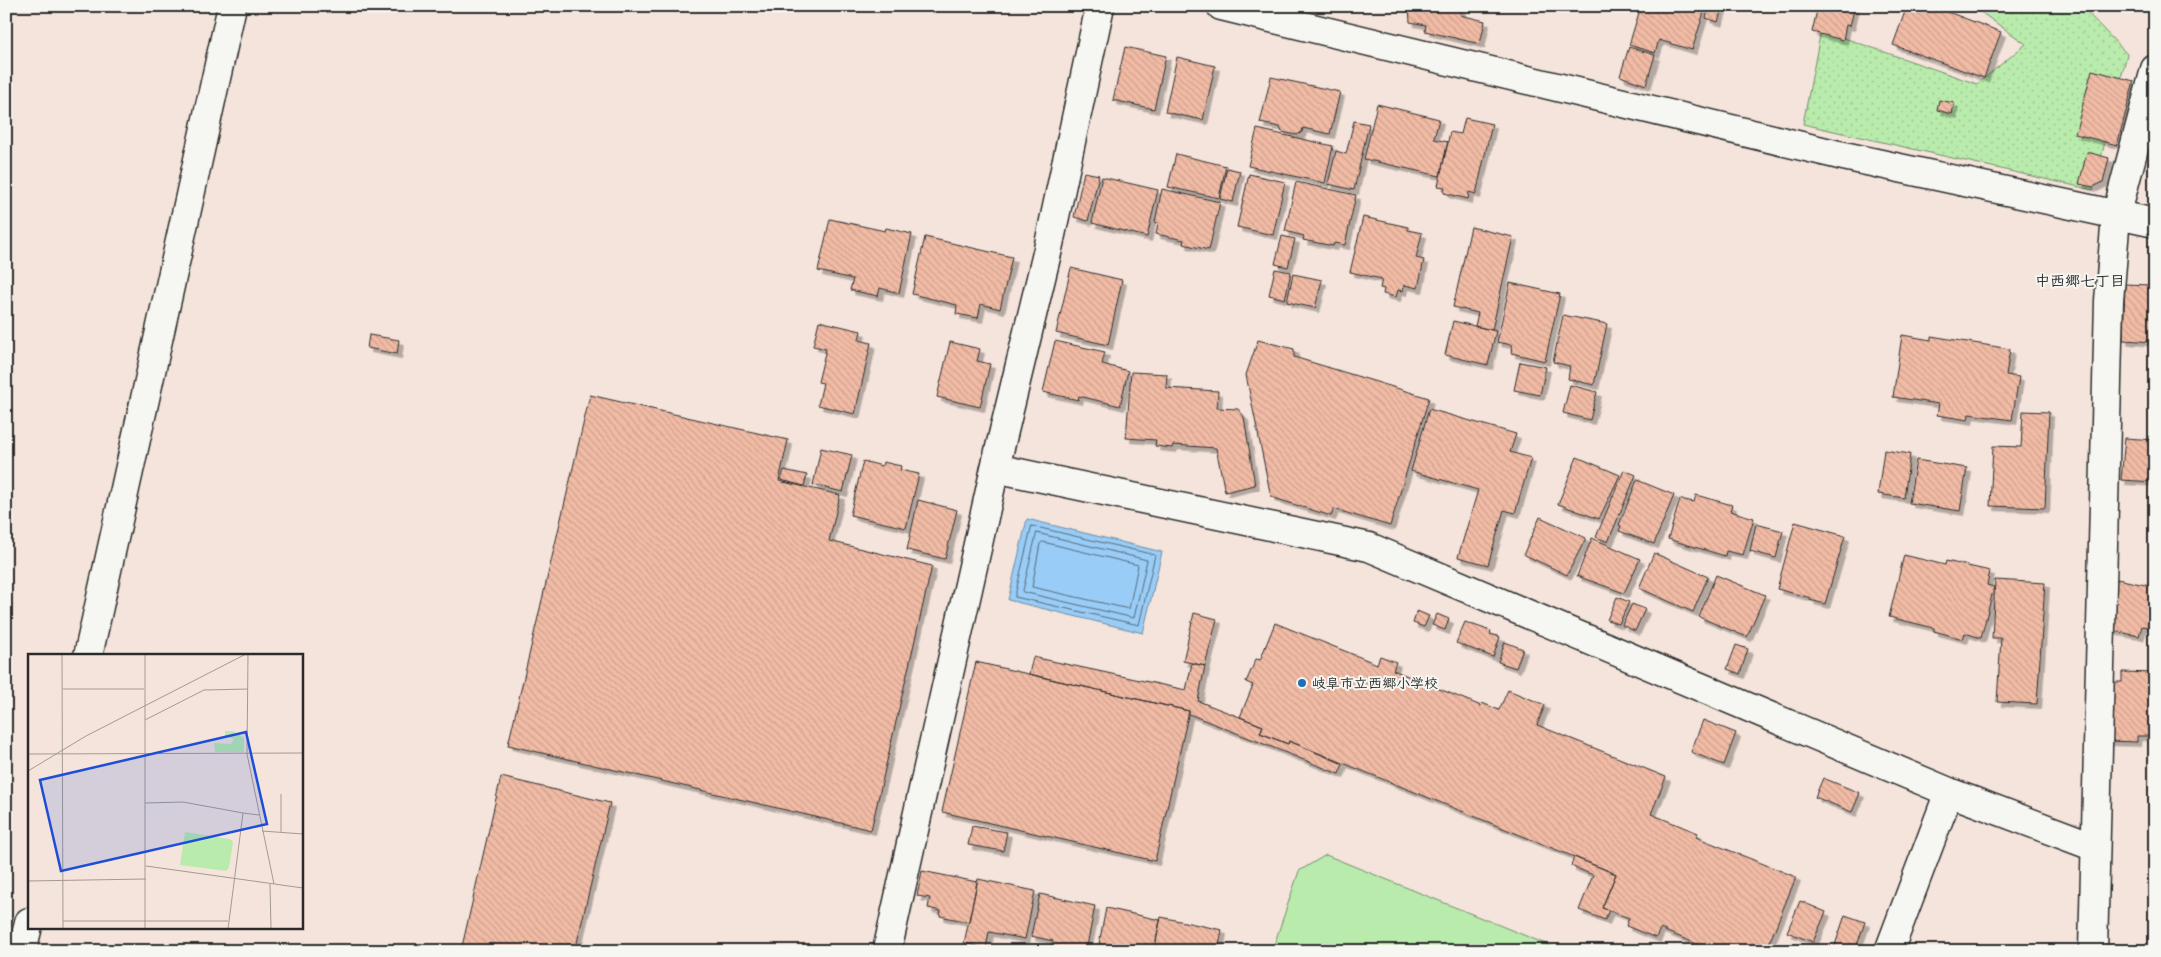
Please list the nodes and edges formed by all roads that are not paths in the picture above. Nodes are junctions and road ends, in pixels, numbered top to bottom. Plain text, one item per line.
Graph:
1 (232, 6) edge
2 (1100, 6) edge
3 (1221, 6) edge
4 (2155, 69) edge
5 (2116, 216) junction
6 (2155, 223) edge
7 (995, 468) junction
8 (88, 654) edge
9 (1949, 792) junction
10 (2095, 847) junction
11 (28, 926) edge
12 (22, 951) edge
13 (887, 951) edge
14 (1889, 951) edge
15 (2093, 951) edge

1 - 8 street
2 - 7 street
3 - 5 street
4 - 5 street
5 - 6 street
5 - 10 street
7 - 9 street
7 - 13 street
9 - 10 street
9 - 14 street
10 - 15 street
11 - 12 street

